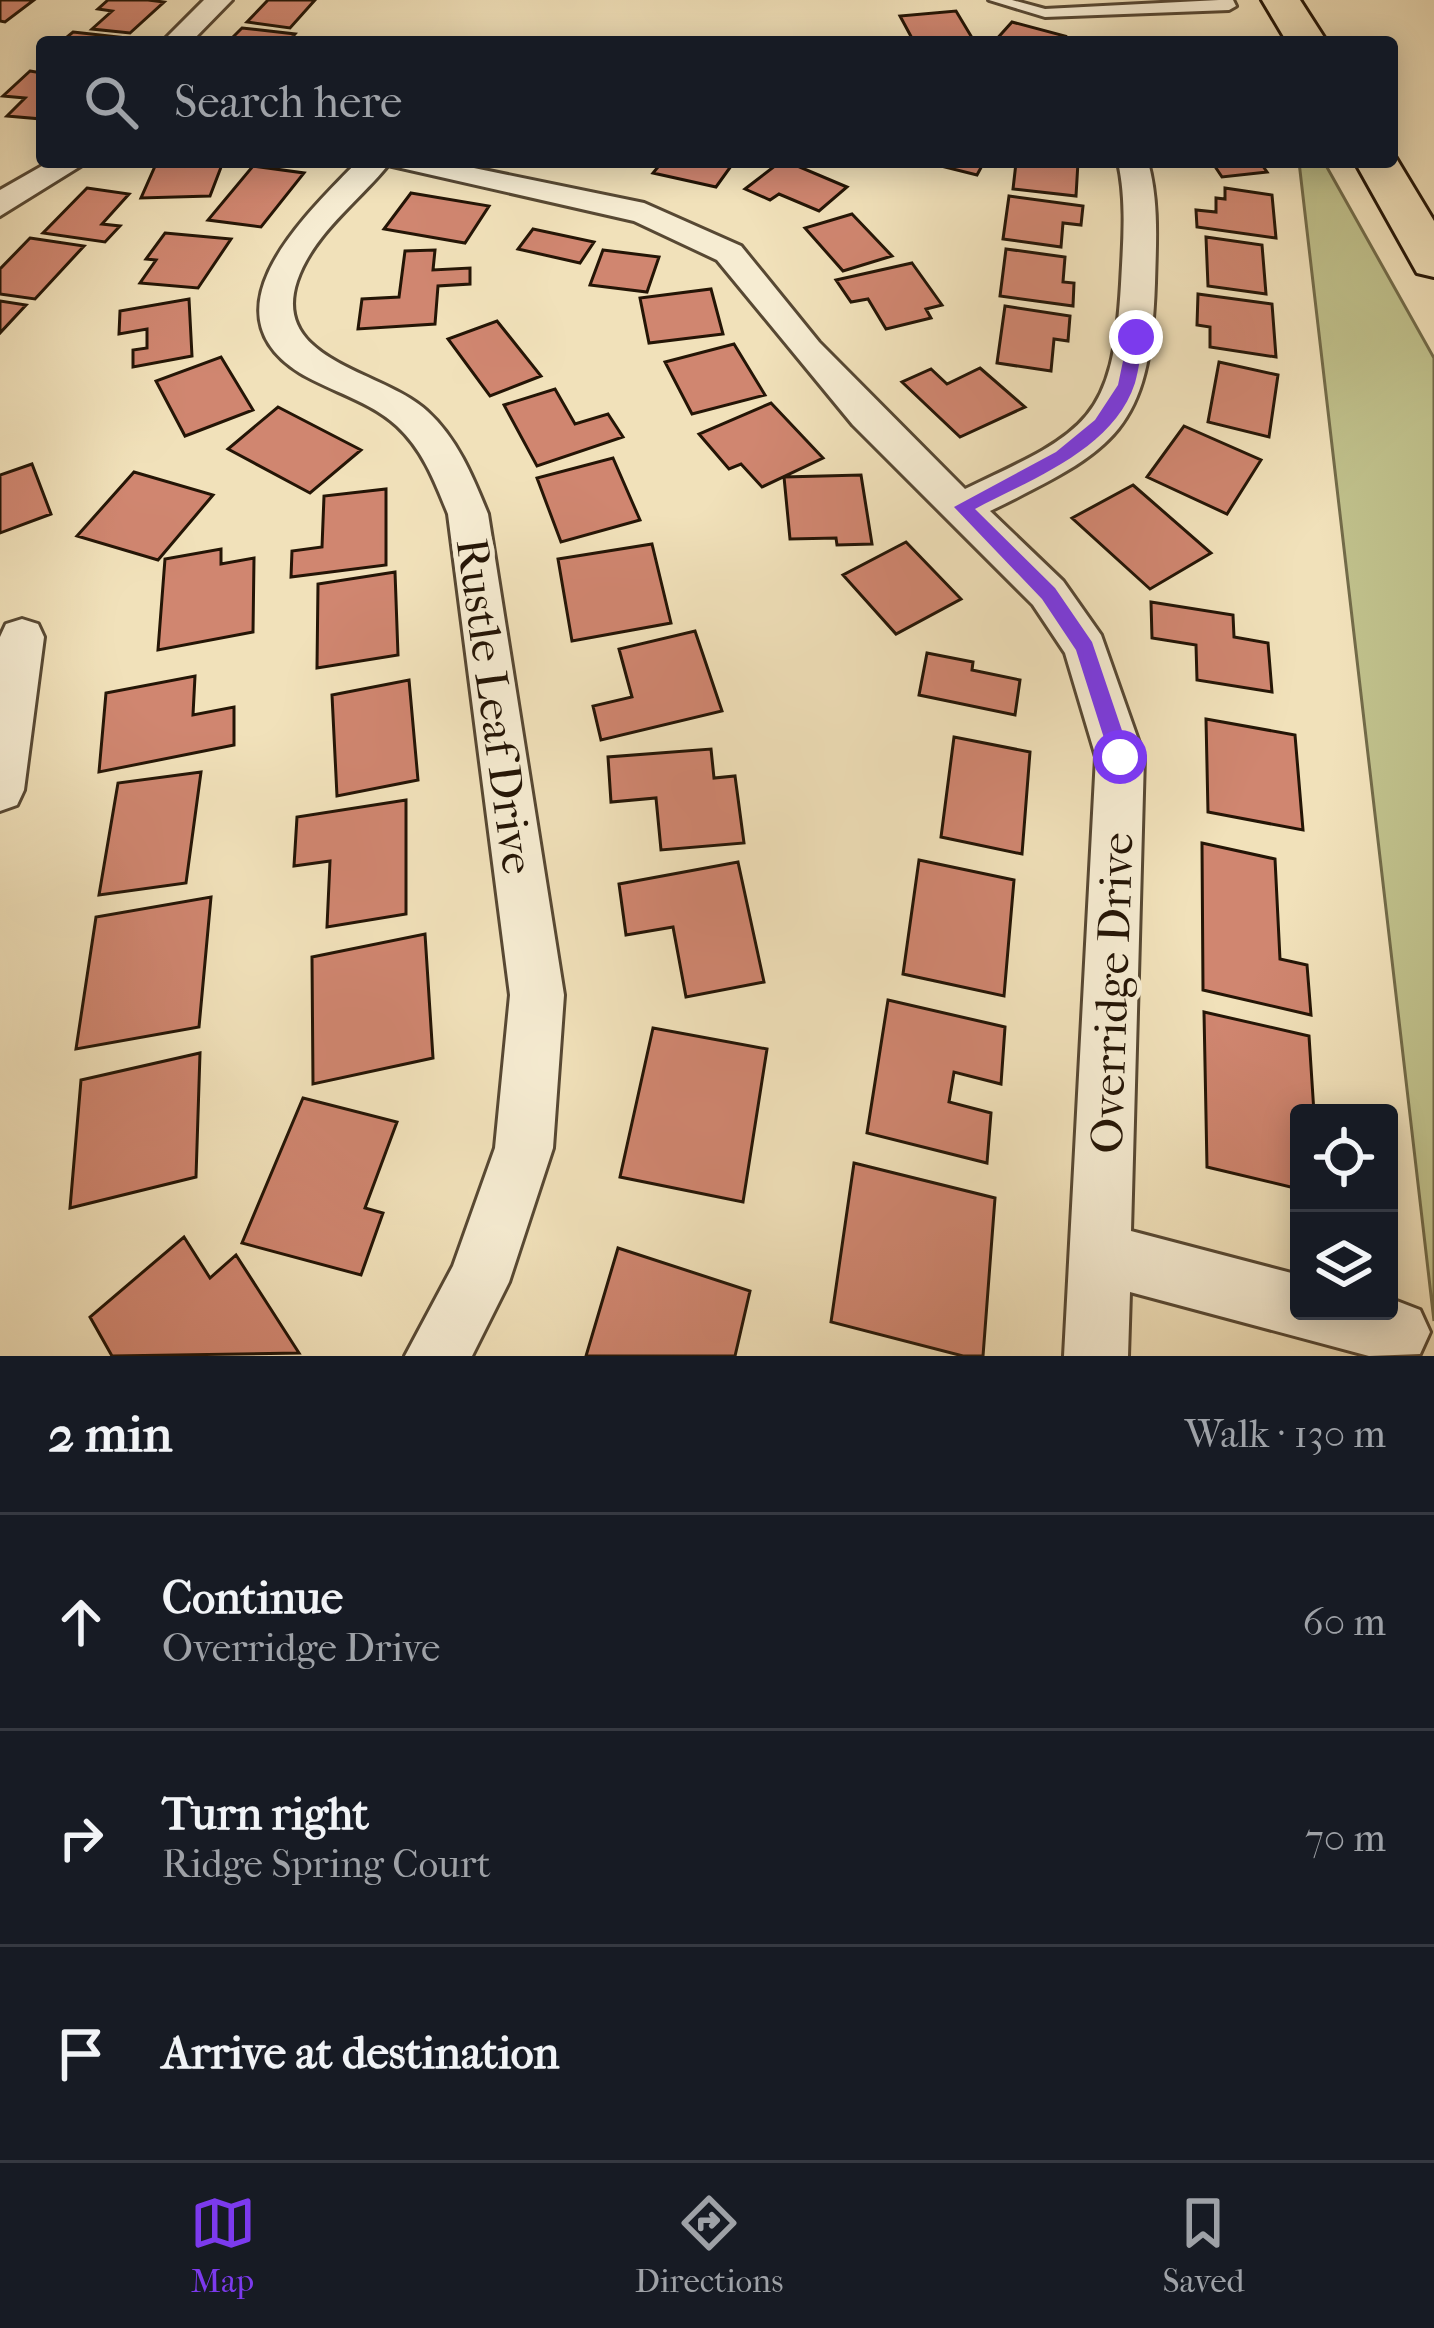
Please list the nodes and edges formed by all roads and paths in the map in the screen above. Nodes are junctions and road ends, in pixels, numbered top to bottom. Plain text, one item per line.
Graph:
1 (218, 0) edge
2 (995, 0) edge
3 (1226, 0) edge
4 (1281, 0) edge
5 (182, 36) edge
6 (1303, 36) edge
7 (61, 168) edge
8 (369, 168) edge
9 (432, 168) edge
10 (1135, 168) edge
11 (1380, 168) edge
12 (0, 206) edge
13 (1434, 262) edge
14 (962, 507) junction
15 (22, 637) dead end
16 (0, 790) edge
17 (1100, 1254) junction
18 (1290, 1304) edge
19 (1352, 1320) edge
20 (1398, 1332) dead end
21 (437, 1356) edge
22 (1096, 1356) edge

1 - 5 street
2 - 3 lane
4 - 6 highway
7 - 12 street
8 - 21 street, Rustle Leaf Drive
9 - 14 street, Overridge Drive
10 - 14 street
11 - 13 highway
14 - 17 street, Overridge Drive
15 - 16 street
17 - 18 street
17 - 22 street, Overridge Drive
19 - 20 street

